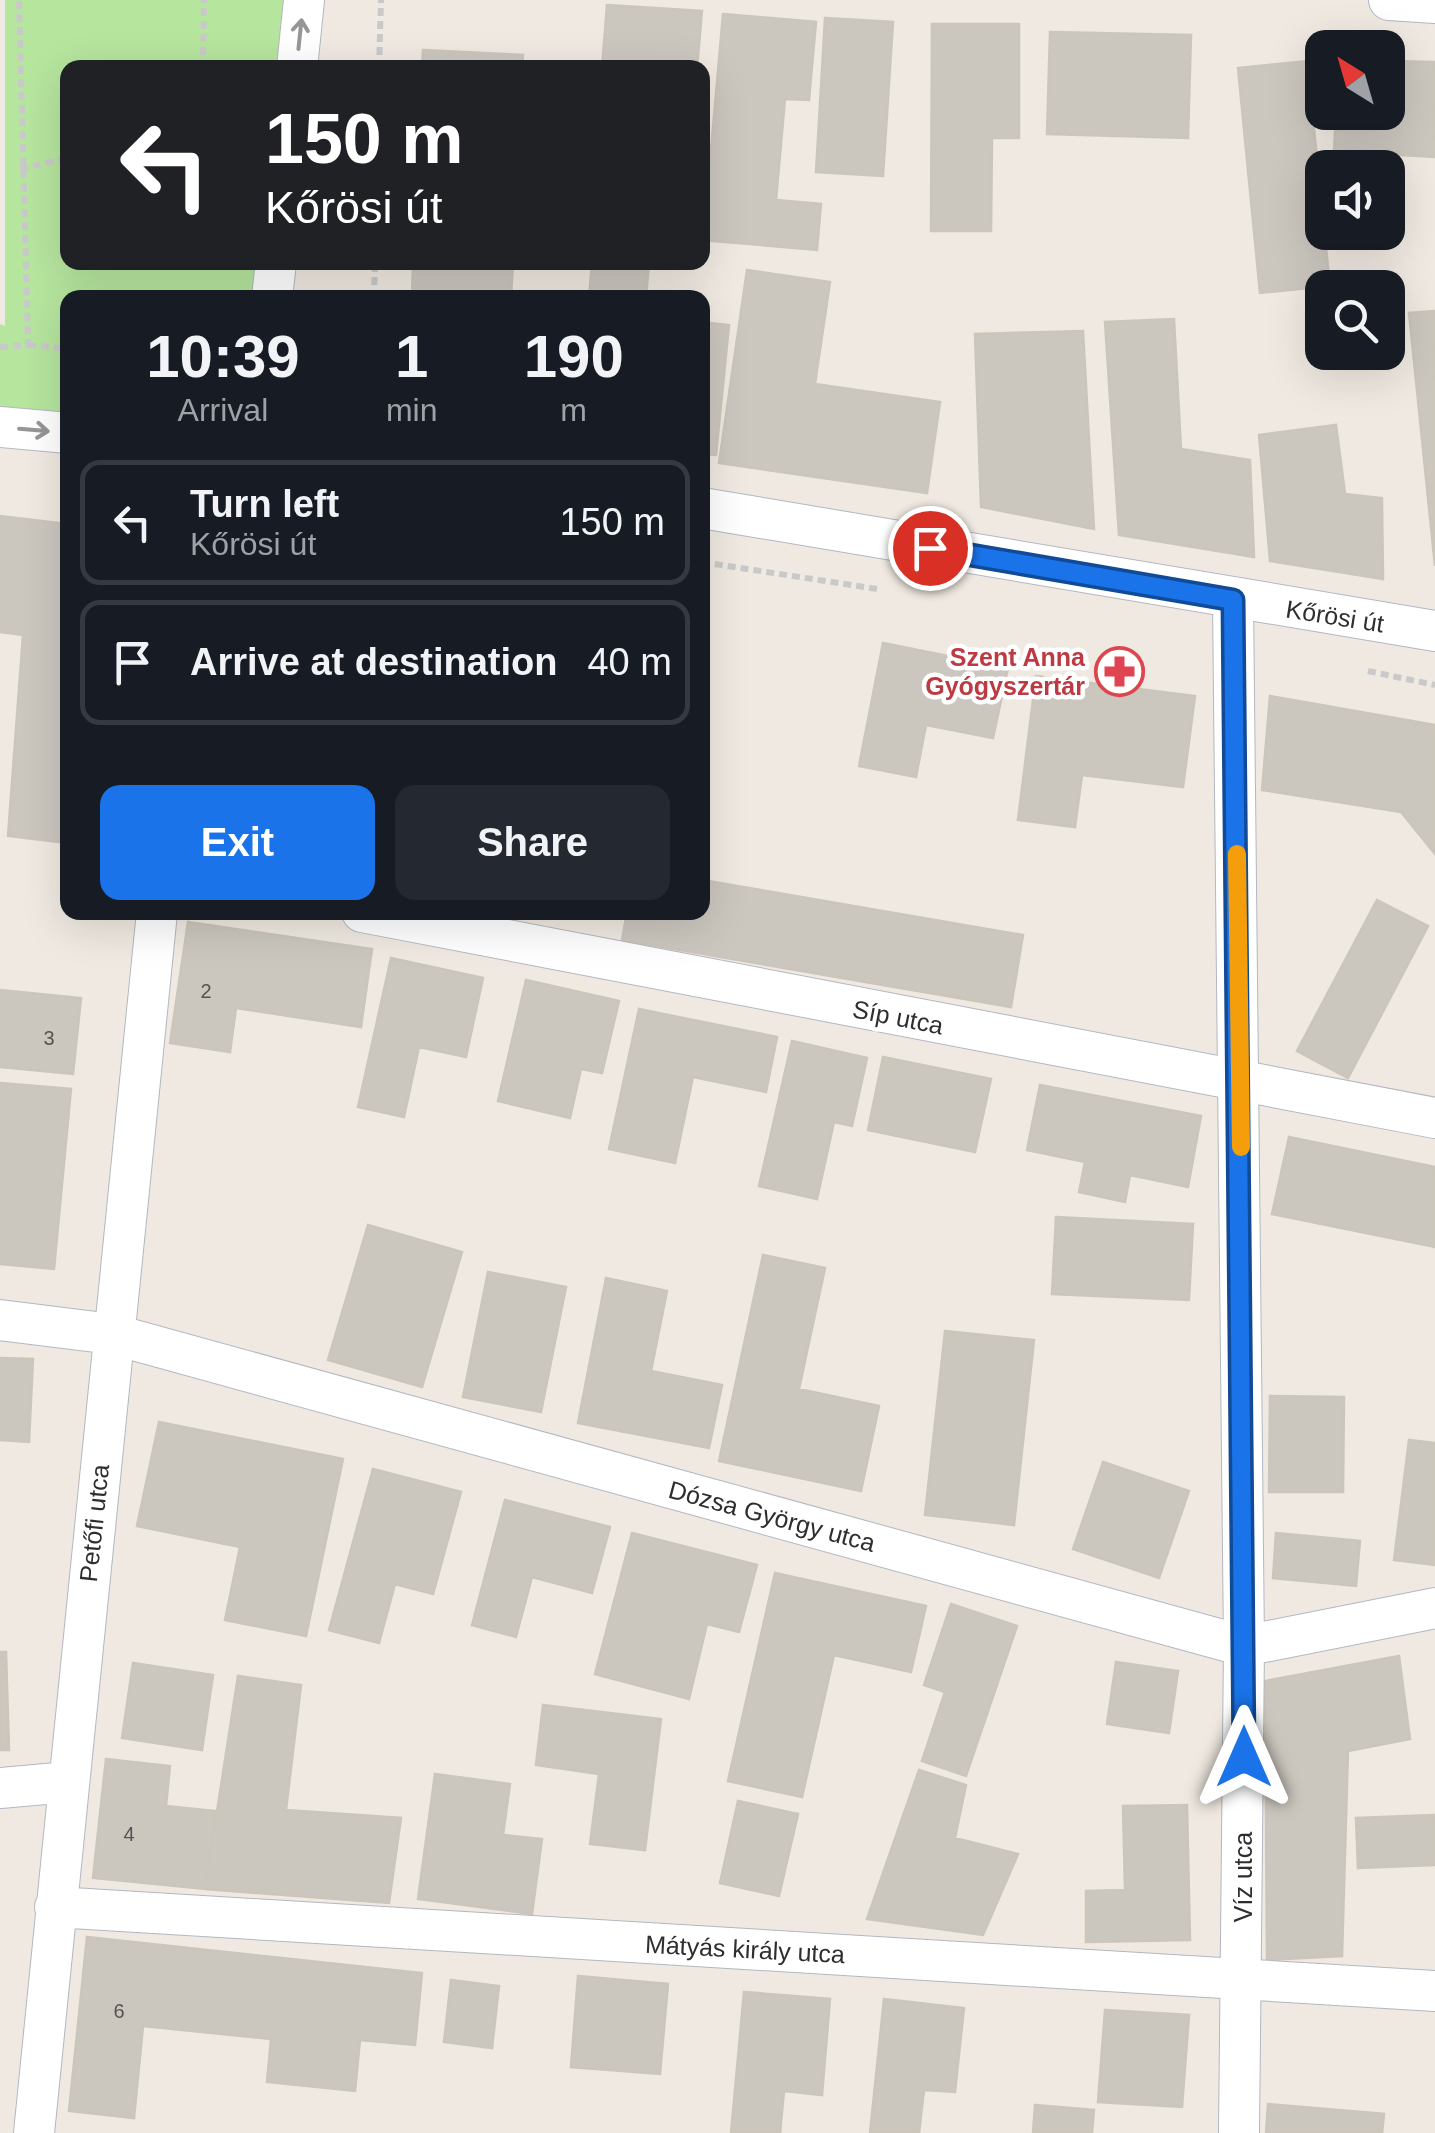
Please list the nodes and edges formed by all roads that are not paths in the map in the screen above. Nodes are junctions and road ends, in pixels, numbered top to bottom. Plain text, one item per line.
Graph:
1 (304, 0) edge
2 (1389, 0) edge
3 (1435, 2) edge
4 (298, 60) edge
5 (0, 428) edge
6 (60, 432) edge
7 (710, 509) edge
8 (1233, 600) junction
9 (1435, 631) edge
10 (157, 920) edge
11 (403, 920) edge
12 (1241, 1084) junction
13 (1435, 1118) edge
14 (0, 1320) edge
15 (112, 1334) junction
16 (1435, 1608) edge
17 (1244, 1646) junction
18 (68, 1782) junction
19 (0, 1788) edge
20 (55, 1906) junction
21 (1243, 1979) junction
22 (1435, 1991) edge
23 (34, 2133) edge
24 (1239, 2133) edge

4 -> 1 street
2 - 3 street
5 -> 6 street
7 - 8 street, Kőrösi út
8 - 9 street, Kőrösi út
8 - 12 street, Víz utca
10 - 15 street, Petőfi utca
11 - 12 street, Síp utca
12 - 13 street, Síp utca
12 - 17 street, Víz utca
14 - 15 street, Dózsa György utca
15 - 17 street, Dózsa György utca
15 - 18 street, Petőfi utca
16 - 17 street, Dózsa György utca
17 - 21 street, Víz utca
18 - 19 street
18 - 20 street, Petőfi utca
20 - 21 street, Mátyás király utca
20 - 23 street, Petőfi utca
21 - 22 street, Mátyás király utca
21 - 24 street, Víz utca

